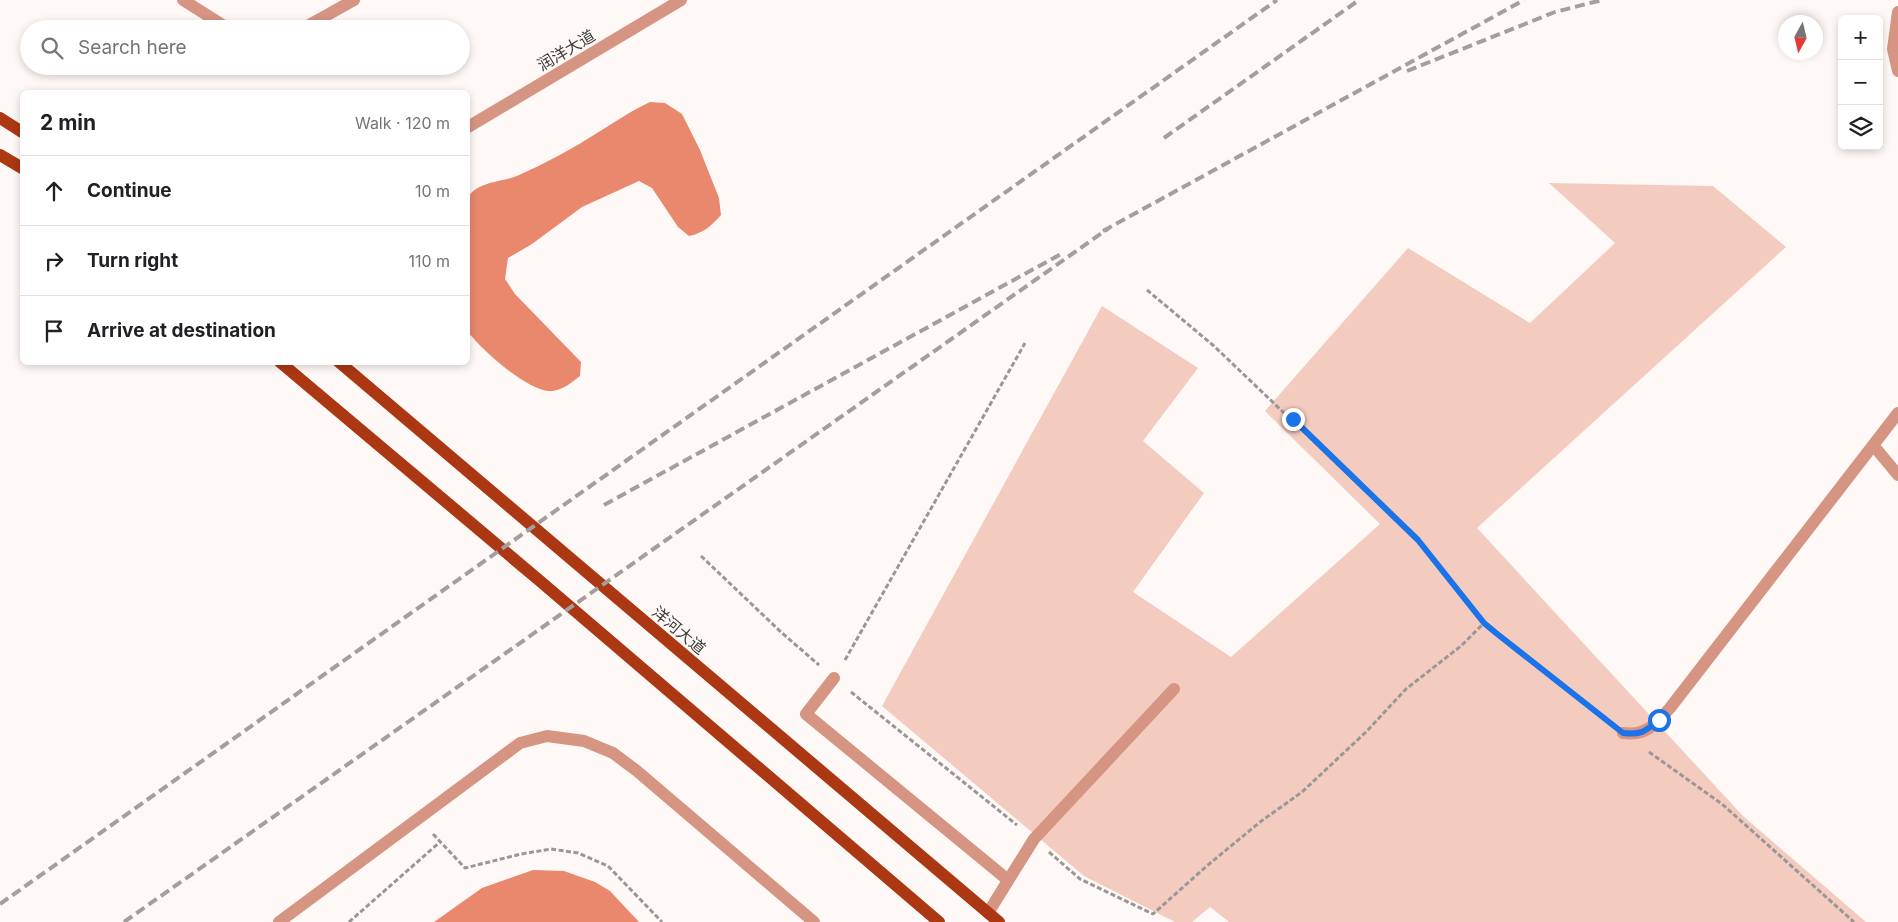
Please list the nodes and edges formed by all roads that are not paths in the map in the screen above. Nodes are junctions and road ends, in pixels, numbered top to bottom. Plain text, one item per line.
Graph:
1 (183, 0) edge
2 (354, 0) edge
3 (681, 0) edge
4 (1898, 12) edge
5 (215, 20) edge
6 (318, 20) edge
7 (1898, 71) edge
8 (0, 118) edge
9 (470, 126) edge
10 (20, 131) edge
11 (0, 155) edge
12 (20, 167) edge
13 (284, 365) edge
14 (343, 365) edge
15 (1898, 413) edge
16 (1873, 445) junction
17 (1898, 475) edge
18 (834, 678) road end
19 (1174, 689) dead end
20 (1623, 733) road end
21 (1008, 880) junction
22 (988, 913) junction
23 (279, 922) edge
24 (814, 922) edge
25 (939, 922) edge
26 (999, 922) edge

1 - 5 street
2 - 6 street
3 - 9 street, 润洋大道
4 - 7 street
8 - 10 main road
11 - 12 main road
13 - 25 main road
14 - 22 main road, 洋河大道
15 - 16 street
16 - 17 street
16 - 20 street
18 - 21 street
19 - 21 street
21 - 22 street
22 - 26 main road, 洋河大道
23 - 24 street

